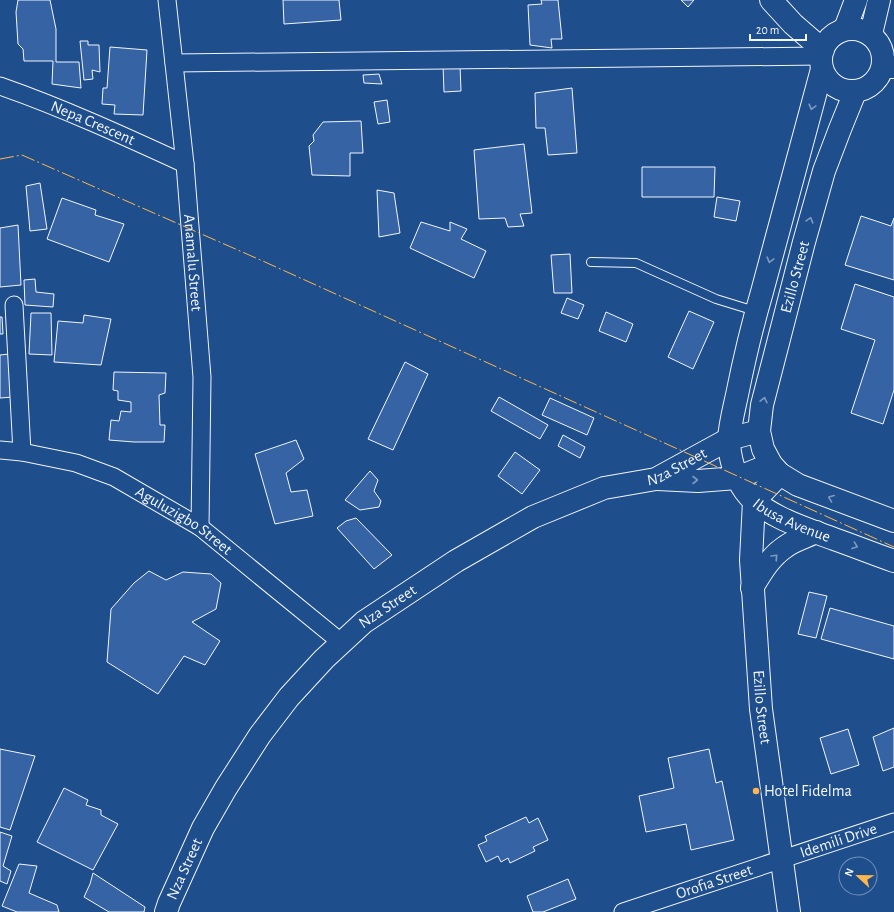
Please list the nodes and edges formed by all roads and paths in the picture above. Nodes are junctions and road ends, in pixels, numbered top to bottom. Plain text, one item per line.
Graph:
1 (167, 0) edge
2 (771, 0) edge
3 (856, 0) edge
4 (879, 0) edge
5 (845, 29) junction
6 (871, 34) junction
7 (822, 58) junction
8 (174, 63) junction
9 (889, 67) edge
10 (0, 86) edge
11 (855, 92) junction
12 (184, 164) junction
13 (591, 262) dead end
14 (14, 305) dead end
15 (756, 311) junction
16 (759, 431) junction
17 (729, 439) junction
18 (0, 450) edge
19 (22, 452) junction
20 (775, 469) junction
21 (737, 478) junction
22 (656, 479) junction
23 (754, 501) junction
24 (894, 521) edge
25 (200, 527) junction
26 (816, 532) junction
27 (894, 561) edge
28 (752, 588) junction
29 (342, 643) junction
30 (894, 822) edge
31 (782, 859) junction
32 (166, 912) edge
33 (623, 912) edge
34 (789, 912) edge

1 - 8 street, Anamalu Street
2 - 7 main road
3 - 5 main road
4 - 6 main road
5 - 6 main road
5 - 7 main road
6 - 9 main road
7 - 8 street
7 - 11 main road
7 -> 15 main road, Ezillo Street
8 - 12 street, Anamalu Street
9 - 11 main road
10 - 12 street, Nepa Crescent
16 -> 11 main road, Ezillo Street
12 - 25 street, Anamalu Street
13 - 15 lane
14 - 19 street
15 - 17 main road, Ezillo Street
16 - 17 main road, Nza Street
16 - 20 main road, Ezillo Street
17 - 21 main road, Ibusa Avenue
17 - 22 main road, Nza Street
18 - 19 street, Aguluzigbo Street
19 - 25 street, Aguluzigbo Street
20 - 21 main road
20 - 23 main road
24 -> 20 main road, Ibusa Avenue
22 -> 21 main road
21 - 23 main road, Ibusa Avenue
22 - 29 main road, Nza Street
23 - 26 main road, Ibusa Avenue
23 - 28 main road, Ezillo Street
25 - 29 street, Aguluzigbo Street
26 -> 27 main road, Ibusa Avenue
28 -> 26 main road
28 - 31 main road, Ezillo Street
29 - 32 main road, Nza Street
30 - 31 street, Idemili Drive
31 - 33 street, Orofia Street
31 - 34 main road, Ezillo Street

